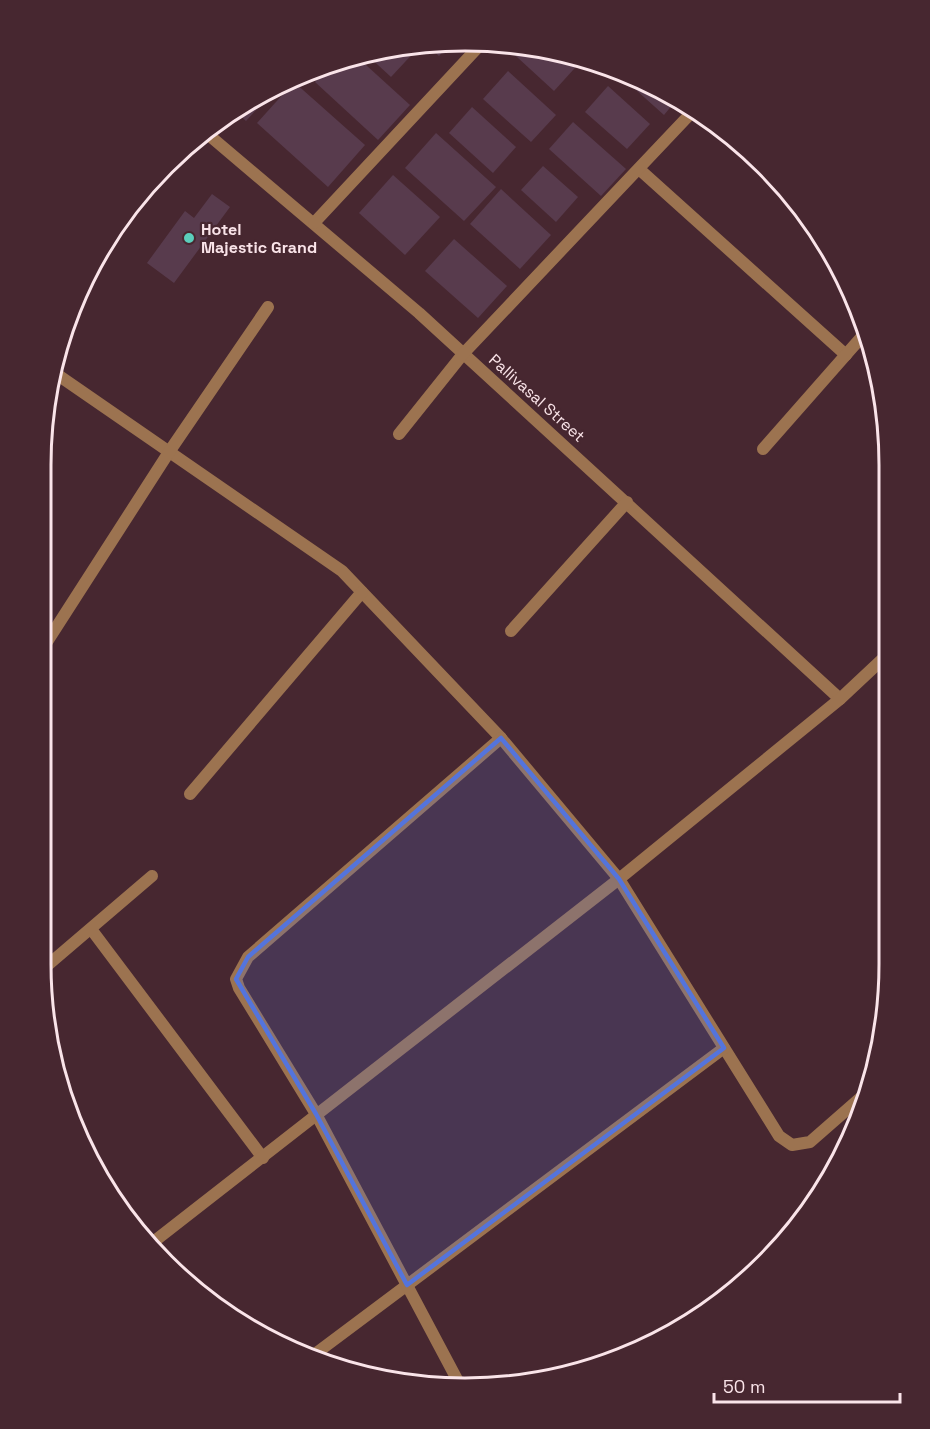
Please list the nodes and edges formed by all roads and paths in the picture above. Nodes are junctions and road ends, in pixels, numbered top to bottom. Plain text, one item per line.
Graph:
1 (474, 51) edge
2 (688, 116) edge
3 (212, 138) edge
4 (639, 169) junction
5 (314, 223) junction
6 (268, 307) dead end
7 (859, 340) edge
8 (463, 354) junction
9 (846, 356) junction
10 (61, 377) edge
11 (399, 434) dead end
12 (763, 449) dead end
13 (169, 452) junction
14 (627, 502) junction
15 (362, 592) junction
16 (511, 631) dead end
17 (51, 636) edge
18 (879, 662) edge
19 (840, 699) junction
20 (501, 738) junction
21 (190, 794) dead end
22 (152, 876) dead end
23 (619, 879) junction
24 (91, 928) junction
25 (51, 962) edge
26 (724, 1048) junction
27 (854, 1103) edge
28 (316, 1114) junction
29 (263, 1158) junction
30 (156, 1240) edge
31 (406, 1285) junction
32 (319, 1351) edge
33 (456, 1378) edge

1 - 5 street
2 - 4 street
3 - 5 street, Pallivasal Street
4 - 8 street
4 - 9 street
5 - 8 street, Pallivasal Street
6 - 13 street
7 - 9 street
8 - 11 street
8 - 14 street, Pallivasal Street
9 - 12 street
10 - 13 street
13 - 15 street
13 - 17 street
14 - 16 street
14 - 19 street, Pallivasal Street
15 - 20 street
15 - 21 street
18 - 19 street
19 - 23 street
20 - 23 street
20 - 28 street
22 - 24 street
23 - 26 street
23 - 28 street
24 - 25 street
24 - 29 street
26 - 27 street
26 - 31 street
28 - 29 street
28 - 31 street
29 - 30 street
31 - 32 street
31 - 33 street

